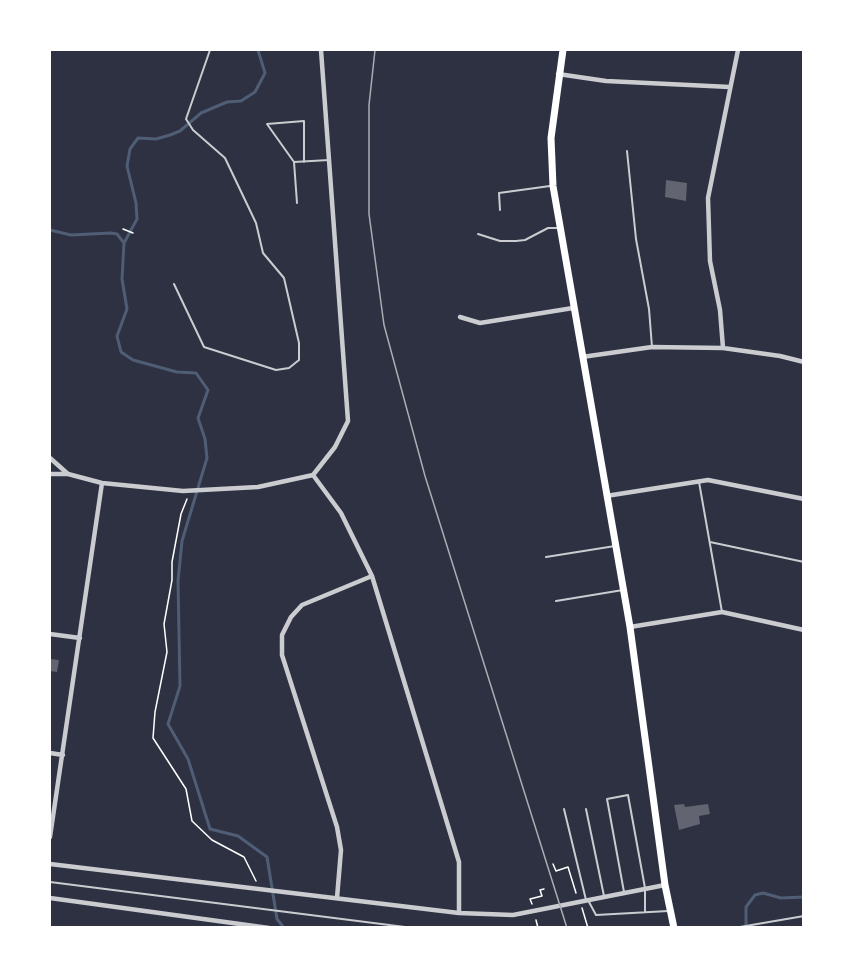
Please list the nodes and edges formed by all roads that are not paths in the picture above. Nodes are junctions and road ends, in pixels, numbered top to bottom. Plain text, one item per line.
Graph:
1 (210, 50) edge
2 (321, 50) edge
3 (563, 50) edge
4 (738, 50) edge
5 (558, 74) junction
6 (730, 87) junction
7 (627, 151) dead end
8 (329, 160) junction
9 (294, 162) junction
10 (304, 162) junction
11 (553, 186) junction
12 (297, 203) dead end
13 (500, 210) dead end
14 (560, 228) junction
15 (478, 234) dead end
16 (174, 284) dead end
17 (573, 308) junction
18 (460, 317) dead end
19 (652, 347) junction
20 (723, 348) junction
21 (582, 357) junction
22 (804, 362) edge
23 (50, 458) edge
24 (50, 474) edge
25 (68, 474) junction
26 (313, 475) junction
27 (699, 482) junction
28 (102, 483) junction
29 (606, 496) junction
30 (804, 499) edge
31 (710, 542) junction
32 (615, 546) junction
33 (546, 557) dead end
34 (804, 562) edge
35 (372, 576) junction
36 (623, 590) junction
37 (556, 602) dead end
38 (722, 612) junction
39 (630, 627) junction
40 (804, 630) edge
41 (50, 634) edge
42 (80, 638) junction
43 (50, 753) edge
44 (63, 755) junction
45 (564, 809) dead end
46 (586, 809) dead end
47 (50, 837) edge
48 (50, 864) edge
49 (50, 882) edge
50 (665, 885) junction
51 (645, 888) junction
52 (624, 892) junction
53 (604, 896) junction
54 (50, 897) edge
55 (337, 898) junction
56 (587, 899) junction
57 (671, 910) junction
58 (645, 912) junction
59 (459, 913) junction
60 (804, 916) edge
61 (269, 927) edge
62 (412, 927) edge
63 (674, 927) edge
64 (734, 927) edge
65 (740, 927) edge

1 - 16 lane
2 - 8 street
3 - 5 main road
4 - 6 street
5 - 6 street
5 - 11 main road
6 - 20 street
7 - 19 lane
8 - 10 lane
8 - 26 street
9 - 10 lane
9 - 10 lane
9 - 12 lane
11 - 13 lane
11 - 14 main road
14 - 15 lane
14 - 17 main road
17 - 18 street
17 - 21 main road
19 - 20 street
19 - 21 street
20 - 22 street
21 - 29 main road
23 - 25 street
24 - 25 street
25 - 28 street
26 - 28 street
26 - 35 street
27 - 29 street
27 - 30 street
27 - 31 lane
28 - 42 street
29 - 32 main road
31 - 34 lane
31 - 38 lane
32 - 33 lane
32 - 36 main road
35 - 55 street
35 - 59 street
36 - 37 lane
36 - 39 main road
38 - 39 street
38 - 40 street
39 - 50 main road
41 - 42 street
42 - 44 street
43 - 44 street
44 - 47 street
45 - 56 lane
46 - 53 lane
48 - 55 street
49 - 62 lane
50 - 51 street
50 - 57 main road
51 - 52 street
51 - 52 lane
51 - 58 lane
52 - 53 street
53 - 56 street
54 - 61 street
55 - 59 street
56 - 58 lane
56 - 59 street
57 - 58 lane
57 - 63 main road
60 - 65 lane
64 - 65 lane

